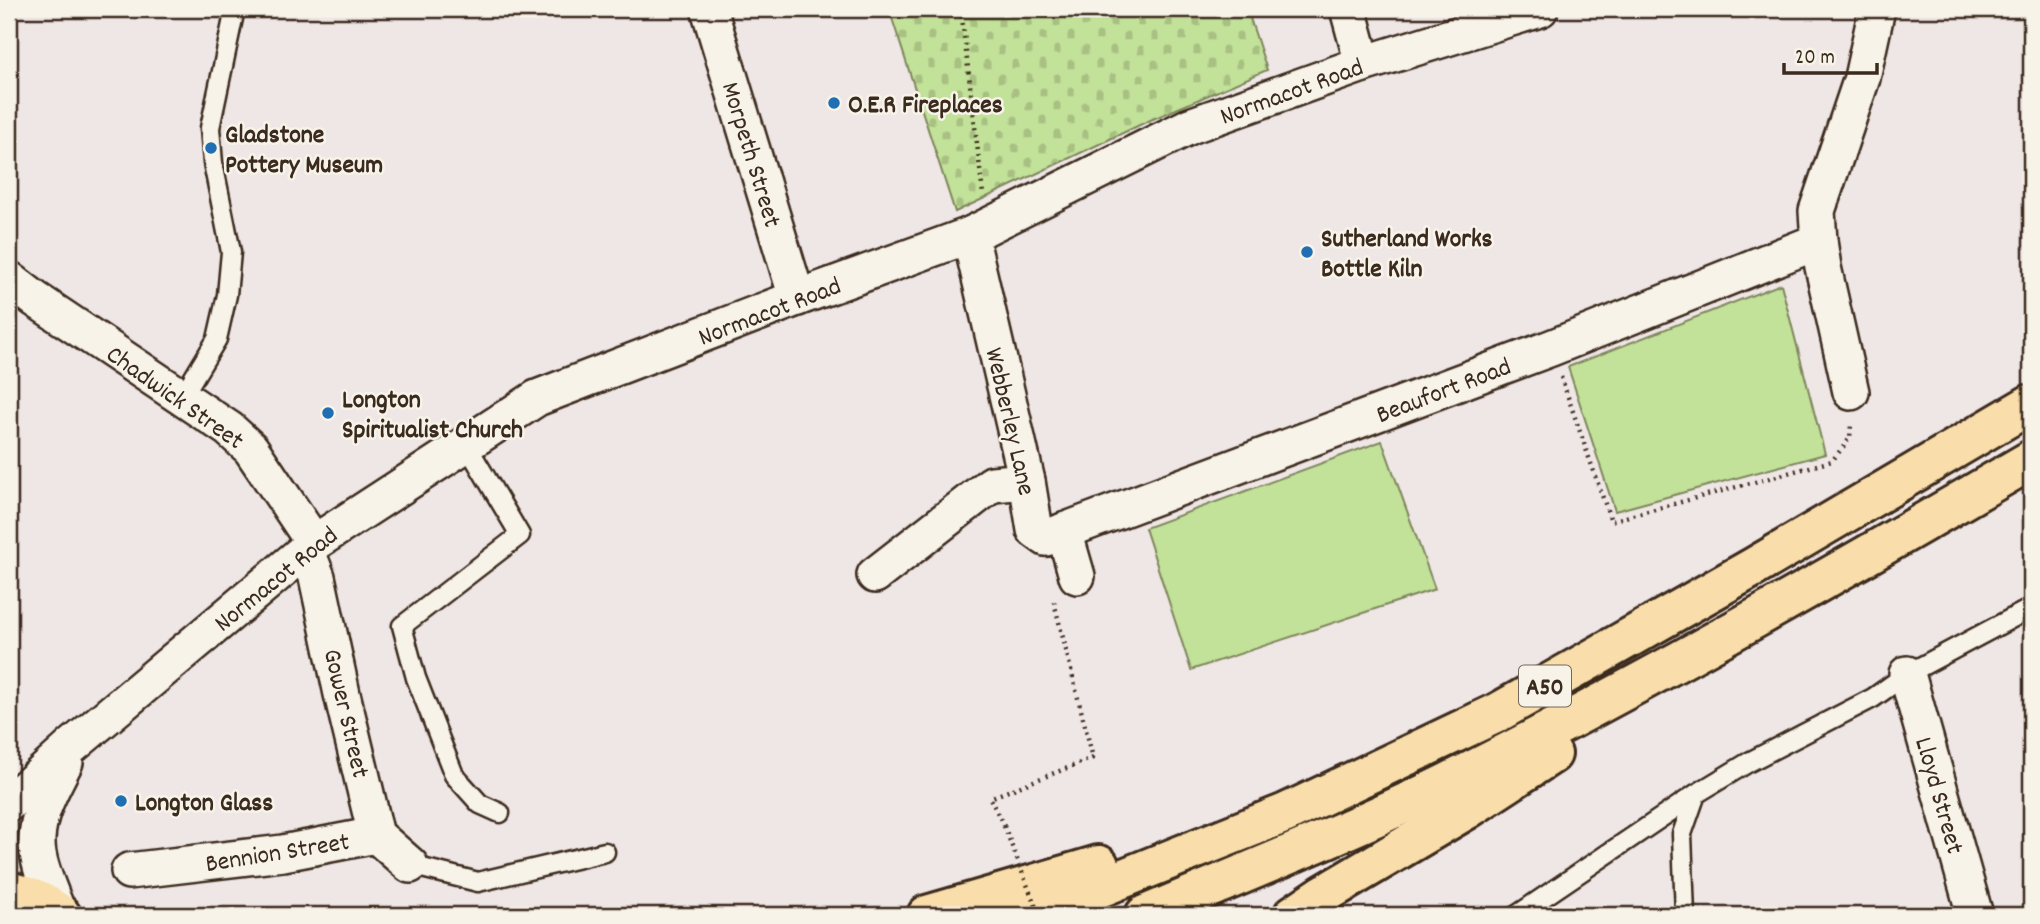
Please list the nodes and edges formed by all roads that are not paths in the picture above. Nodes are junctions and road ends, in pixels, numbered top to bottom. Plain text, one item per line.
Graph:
1 (234, 9) edge
2 (709, 9) edge
3 (1348, 9) edge
4 (1540, 9) edge
5 (1877, 9) edge
6 (1363, 64) junction
7 (980, 230) junction
8 (1819, 241) junction
9 (9, 279) edge
10 (797, 298) junction
11 (1851, 392) road end
12 (181, 397) junction
13 (2031, 404) edge
14 (466, 444) junction
15 (2031, 460) edge
16 (1027, 481) junction
17 (1065, 531) junction
18 (310, 546) junction
19 (875, 575) dead end
20 (1065, 586) road end
21 (2031, 608) edge
22 (1758, 618) junction
23 (1907, 674) junction
24 (72, 746) junction
25 (47, 770) junction
26 (9, 771) edge
27 (1325, 794) junction
28 (1696, 794) junction
29 (9, 803) edge
30 (500, 813) dead end
31 (376, 835) junction
32 (605, 852) dead end
33 (410, 865) joint
34 (129, 871) dead end
35 (9, 891) edge
36 (59, 914) edge
37 (927, 915) edge
38 (1032, 915) edge
39 (1146, 915) edge
40 (1293, 915) edge
41 (1517, 915) edge
42 (1685, 915) edge
43 (1975, 915) edge

1 - 12 lane
2 - 10 street, Morpeth Street
3 - 6 street
4 - 6 street, Normacot Road
5 - 8 street
6 - 7 street, Normacot Road
7 - 10 street, Normacot Road
7 - 16 street, Webberley Lane
8 - 11 street
8 - 17 street, Beaufort Road
9 - 12 street, Chadwick Street
10 - 14 street, Normacot Road
12 - 18 street, Chadwick Street
13 - 27 main road, A50
14 - 18 street, Normacot Road
14 - 30 lane
15 - 22 main road, A50
16 - 17 street, Webberley Lane
16 - 19 street
17 - 20 street
18 - 24 street, Normacot Road
18 - 31 street, Gower Street
21 - 23 lane
22 - 39 main road, A50
22 - 40 main road
23 - 28 lane
23 - 43 street, Lloyd Street
24 - 25 street, Normacot Road
24 - 36 street, Normacot Road
25 - 26 street
25 - 29 street, Normacot Road
27 - 37 main road
27 - 38 main road, A50
28 - 41 lane
28 - 42 lane
31 - 33 street
31 - 34 street, Bennion Street
32 - 33 lane
35 - 36 main road

